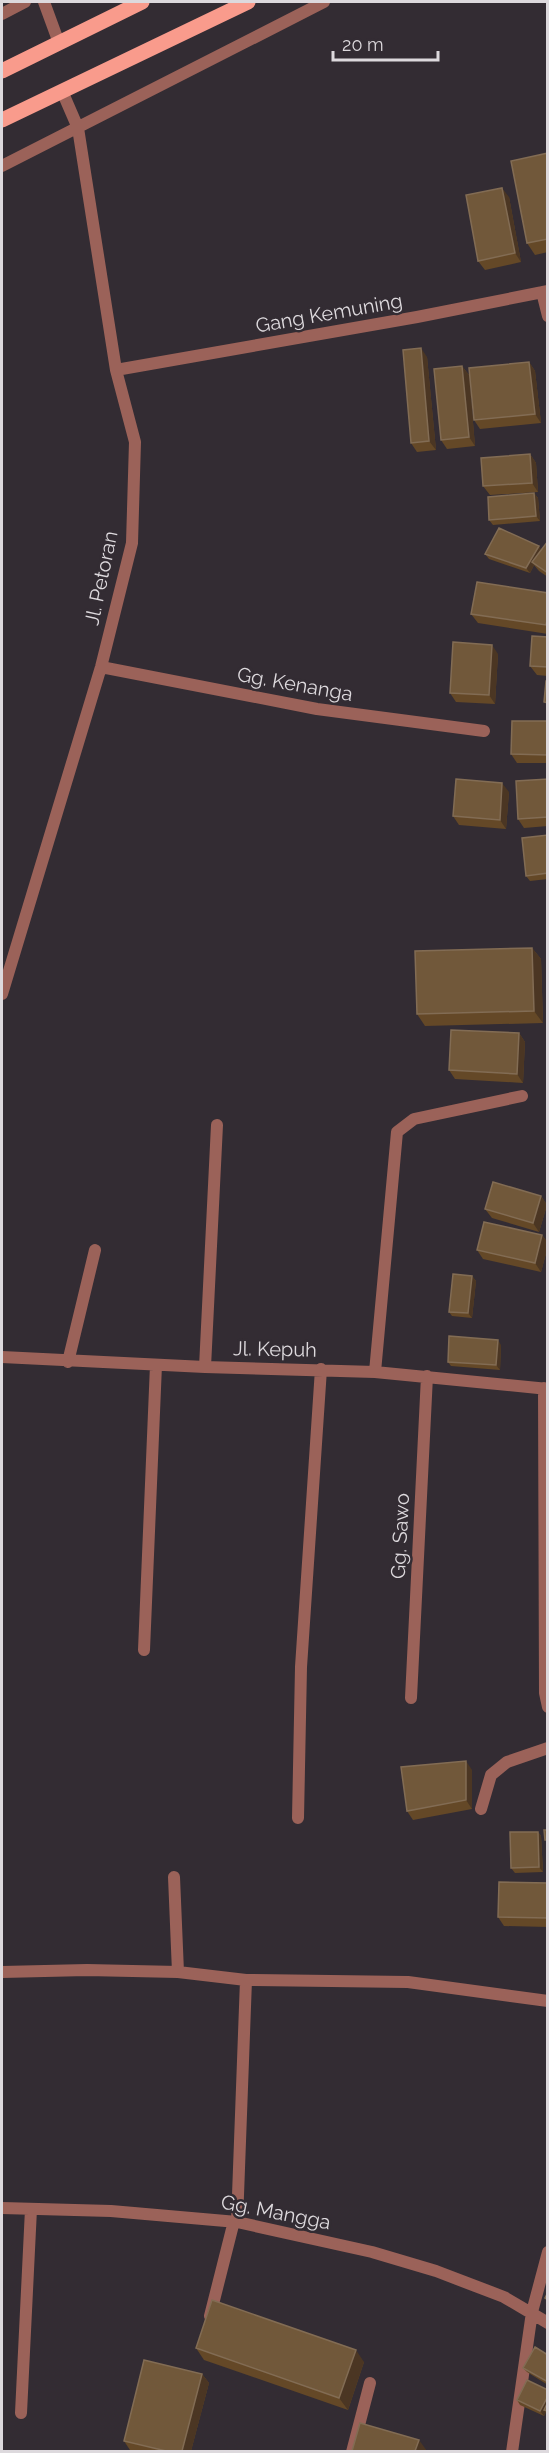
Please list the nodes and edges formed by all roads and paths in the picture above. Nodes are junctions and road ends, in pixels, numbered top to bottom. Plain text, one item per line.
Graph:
1 (25, 2) edge
2 (44, 2) edge
3 (142, 2) edge
4 (248, 2) edge
5 (324, 2) edge
6 (2, 14) edge
7 (59, 43) junction
8 (2, 71) edge
9 (62, 91) junction
10 (2, 120) edge
11 (78, 128) junction
12 (2, 166) edge
13 (545, 292) edge
14 (548, 316) edge
15 (116, 370) junction
16 (101, 667) junction
17 (484, 731) dead end
18 (2, 994) edge
19 (522, 1096) dead end
20 (217, 1125) dead end
21 (95, 1250) dead end
22 (2, 1357) edge
23 (68, 1362) junction
24 (156, 1365) junction
25 (205, 1367) junction
26 (321, 1369) junction
27 (375, 1372) junction
28 (427, 1376) junction
29 (546, 1388) edge
30 (144, 1650) dead end
31 (411, 1698) dead end
32 (548, 1707) edge
33 (548, 1748) edge
34 (482, 1809) dead end
35 (298, 1818) dead end
36 (174, 1877) dead end
37 (2, 1972) edge
38 (178, 1972) junction
39 (246, 1980) junction
40 (548, 2001) edge
41 (2, 2208) edge
42 (31, 2209) junction
43 (235, 2221) junction
44 (548, 2252) edge
45 (531, 2312) junction
46 (548, 2323) edge
47 (206, 2331) edge
48 (370, 2383) dead end
49 (21, 2413) dead end
50 (351, 2451) edge
51 (512, 2451) edge

1 - 6 street
2 - 7 street
3 - 7 main road
4 - 9 main road
5 - 11 street
7 - 8 main road
9 - 10 main road
9 - 11 street, Jl. Petoran
11 - 12 street
11 - 15 street, Jl. Petoran
13 - 14 street
13 - 15 street, Gang Kemuning
15 - 16 street, Jl. Petoran
16 - 17 street, Gg. Kenanga
16 - 18 street, Jl. Petoran
19 - 27 street
20 - 25 street
21 - 23 street
22 - 23 street, Jl. Kepuh
23 - 24 street, Jl. Kepuh
24 - 25 street, Jl. Kepuh
24 - 30 street
25 - 26 street, Jl. Kepuh
26 - 27 street, Jl. Kepuh
26 - 35 street
27 - 28 street, Jl. Kepuh
28 - 29 street, Jl. Kepuh
28 - 31 street, Gg. Sawo
29 - 32 street
33 - 34 street
36 - 38 street
37 - 38 street
38 - 39 street
39 - 40 street
39 - 43 street
41 - 42 street, Gg. Mangga
42 - 43 street, Gg. Mangga
42 - 49 street
43 - 45 street, Gg. Mangga
43 - 47 street
44 - 45 street
45 - 46 street, Gg. Mangga
45 - 51 street
48 - 50 street

